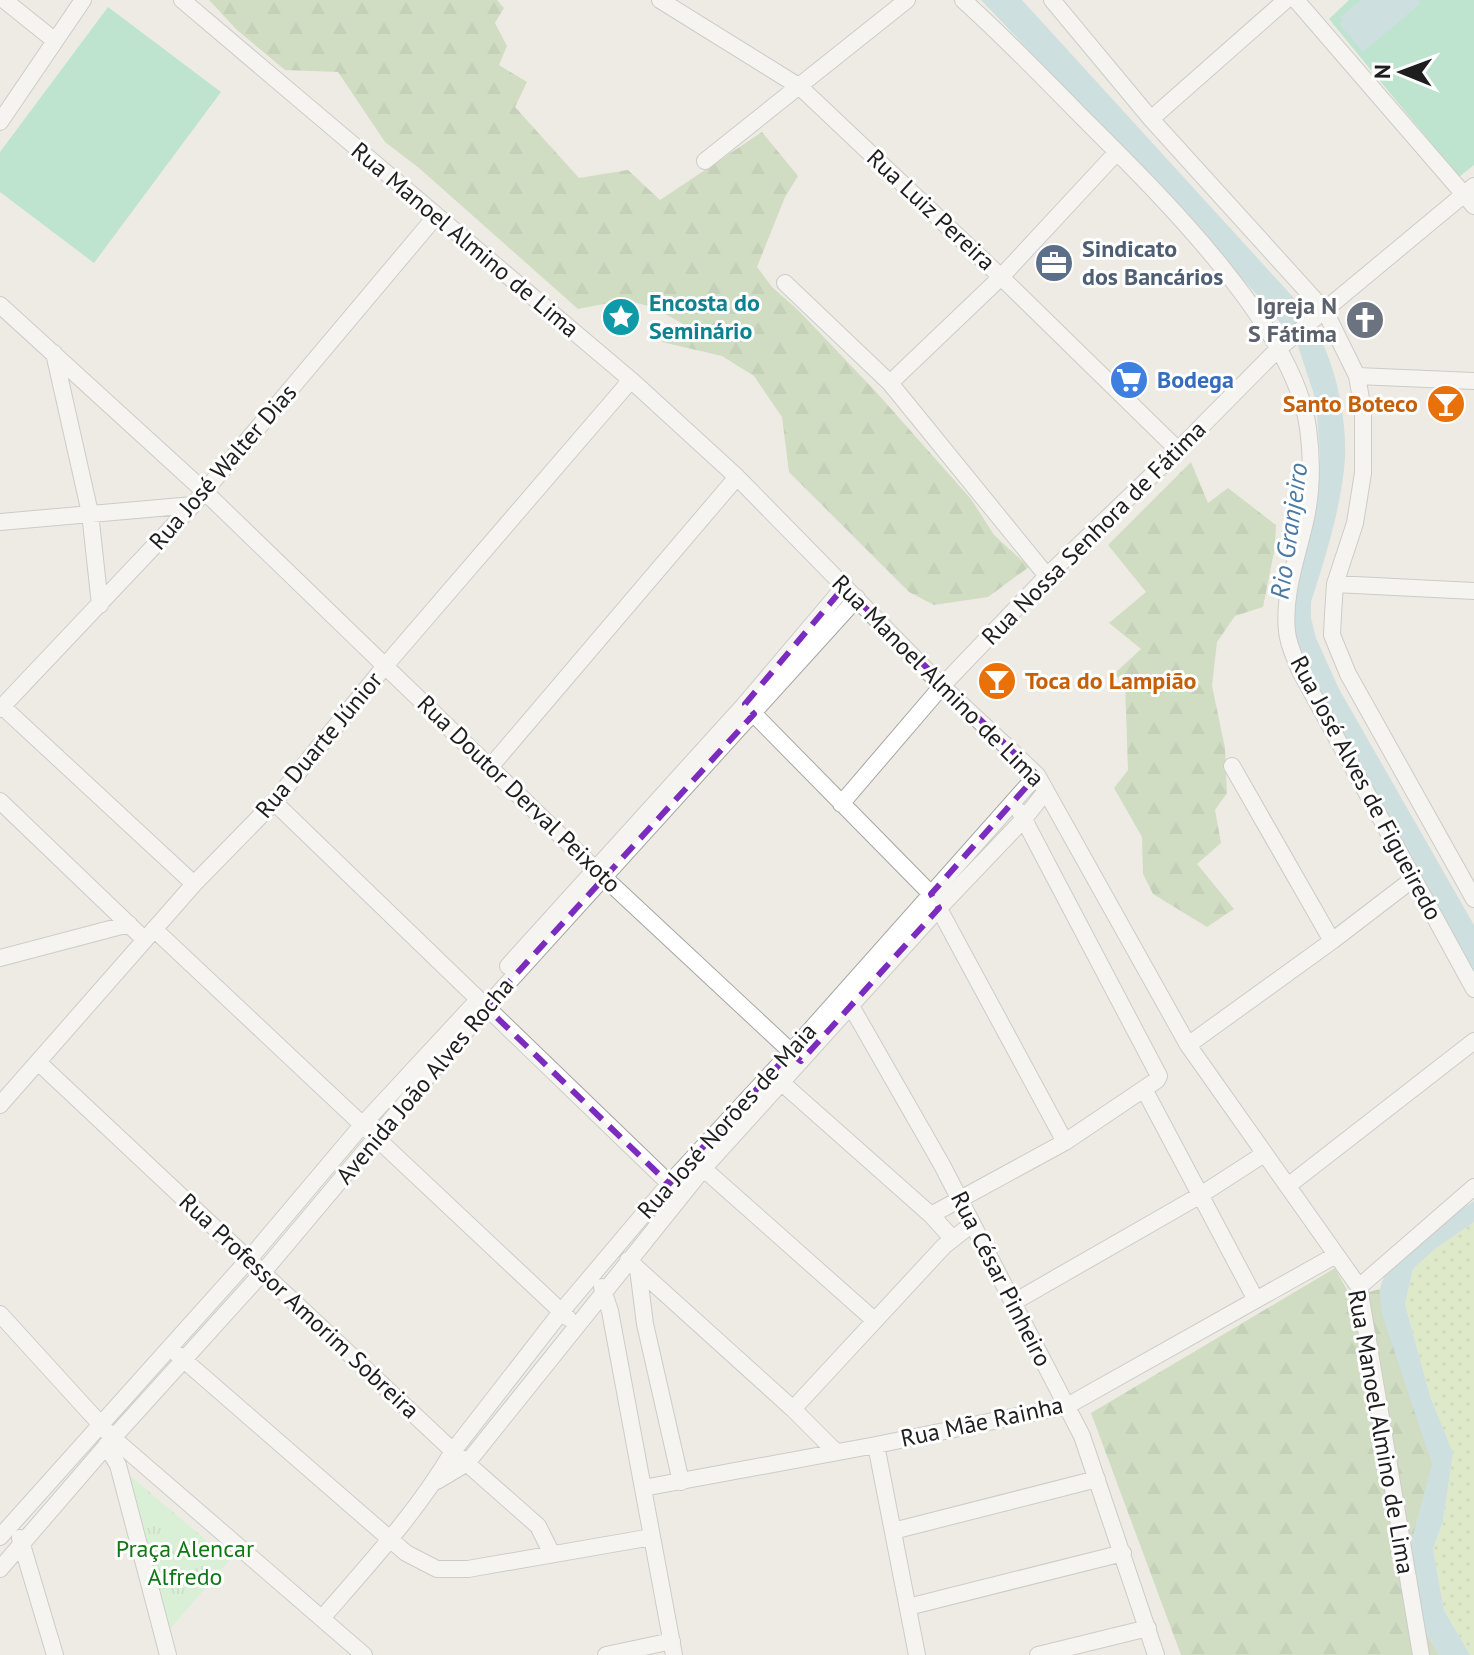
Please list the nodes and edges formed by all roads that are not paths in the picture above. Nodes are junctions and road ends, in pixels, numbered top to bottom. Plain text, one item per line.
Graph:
1 (4, 0) edge
2 (83, 0) edge
3 (182, 0) edge
4 (660, 0) edge
5 (907, 0) edge
6 (963, 0) edge
7 (1052, 0) edge
8 (1286, 0) edge
9 (1296, 0) edge
10 (54, 40) junction
11 (800, 87) junction
12 (1151, 119) junction
13 (0, 122) edge
14 (1117, 152) junction
15 (705, 161) dead end
16 (1471, 196) edge
17 (436, 216) junction
18 (1001, 277) junction
19 (785, 283) dead end
20 (0, 305) edge
21 (1321, 314) junction
22 (1283, 345) junction
23 (54, 353) junction
24 (1357, 376) junction
25 (631, 380) junction
26 (1474, 381) edge
27 (890, 383) junction
28 (1178, 450) junction
29 (737, 477) junction
30 (204, 491) junction
31 (193, 505) junction
32 (90, 513) junction
33 (0, 522) edge
34 (1047, 576) junction
35 (1335, 584) junction
36 (1474, 591) edge
37 (850, 592) junction
38 (100, 605) junction
39 (385, 666) junction
40 (942, 686) junction
41 (1, 708) edge
42 (749, 709) junction
43 (491, 766) junction
44 (1232, 766) dead end
45 (1037, 775) junction
46 (1046, 791) junction
47 (1016, 799) junction
48 (0, 801) edge
49 (274, 802) junction
50 (841, 804) junction
51 (1023, 820) junction
52 (600, 872) junction
53 (1413, 879) junction
54 (194, 884) junction
55 (1474, 898) edge
56 (935, 901) junction
57 (129, 924) junction
58 (150, 935) junction
59 (1332, 941) junction
60 (0, 958) edge
61 (1474, 989) edge
62 (482, 1003) junction
63 (851, 1006) junction
64 (1474, 1041) edge
65 (1188, 1045) junction
66 (795, 1057) junction
67 (38, 1062) junction
68 (423, 1070) junction
69 (776, 1077) junction
70 (1144, 1089) junction
71 (1, 1099) edge
72 (363, 1124) junction
73 (377, 1136) junction
74 (1065, 1142) junction
75 (1264, 1154) junction
76 (697, 1164) junction
77 (314, 1182) junction
78 (1289, 1185) junction
79 (1474, 1187) edge
80 (675, 1189) junction
81 (327, 1195) junction
82 (1199, 1196) junction
83 (960, 1199) junction
84 (931, 1215) junction
85 (972, 1224) junction
86 (952, 1238) junction
87 (1336, 1255) junction
88 (250, 1258) junction
89 (633, 1265) junction
90 (264, 1271) junction
91 (594, 1271) junction
92 (1359, 1287) junction
93 (604, 1292) junction
94 (1256, 1300) junction
95 (1014, 1302) junction
96 (561, 1312) junction
97 (0, 1314) edge
98 (873, 1319) junction
99 (578, 1327) junction
100 (170, 1348) junction
101 (184, 1360) junction
102 (1067, 1406) junction
103 (793, 1409) junction
104 (107, 1436) junction
105 (876, 1445) junction
106 (453, 1451) junction
107 (836, 1452) junction
108 (467, 1463) junction
109 (1097, 1479) junction
110 (435, 1482) junction
111 (681, 1482) junction
112 (643, 1488) junction
113 (6, 1530) edge
114 (893, 1531) junction
115 (652, 1537) junction
116 (391, 1538) junction
117 (23, 1543) junction
118 (1123, 1553) junction
119 (552, 1554) junction
120 (0, 1569) edge
121 (908, 1607) junction
122 (323, 1617) junction
123 (1148, 1628) junction
124 (673, 1648) edge
125 (55, 1655) edge
126 (168, 1655) edge
127 (364, 1655) edge
128 (606, 1655) edge
129 (917, 1655) edge
130 (1038, 1655) edge
131 (1156, 1655) edge
132 (1421, 1655) edge

1 - 10 street
2 - 10 street
3 - 17 street, Rua Manoel Almino de Lima
4 - 11 street, Rua Luiz Pereira
5 - 11 street
6 - 14 street, Rua José Alves de Figueiredo
7 - 12 street, Rua José Alves de Figueiredo
8 - 12 street
9 - 16 street
10 - 13 street
11 - 15 street
11 - 18 street, Rua Luiz Pereira
12 - 21 street, Rua José Alves de Figueiredo
14 - 18 street
14 - 22 street, Rua José Alves de Figueiredo
16 - 21 street, Rua Nossa Senhora de Fátima
17 - 25 street, Rua Manoel Almino de Lima
17 - 30 street, Rua José Walter Dias
18 - 27 street
18 - 28 street, Rua Luiz Pereira
19 - 27 street
20 - 23 street, Rua Doutor Derval Peixoto
21 - 22 street, Rua Nossa Senhora de Fátima
21 - 24 street, Rua José Alves de Figueiredo
22 - 28 street, Rua Nossa Senhora de Fátima
22 - 53 street, Rua José Alves de Figueiredo
23 - 30 street, Rua Doutor Derval Peixoto
23 - 32 street
24 - 26 street
24 - 35 street, Rua José Alves de Figueiredo
25 - 29 street, Rua Manoel Almino de Lima
25 - 39 street, Rua Duarte Júnior
27 - 34 street
28 - 34 street, Rua Nossa Senhora de Fátima
29 - 37 street, Rua Manoel Almino de Lima
29 - 43 street
30 - 31 street, Rua José Walter Dias
30 - 39 street, Rua Doutor Derval Peixoto
31 - 32 street
31 - 38 street, Rua José Walter Dias
32 - 33 street
32 - 38 street
34 - 40 street, Rua Nossa Senhora de Fátima
35 - 36 street
35 - 55 street, Rua José Alves de Figueiredo
37 - 40 street, Rua Manoel Almino de Lima
37 - 42 street, Avenida João Alves Rocha
38 - 41 street, Rua José Walter Dias
39 - 43 street, Rua Doutor Derval Peixoto
39 - 49 street, Rua Duarte Júnior
40 - 45 street, Rua Manoel Almino de Lima
40 - 50 street, Rua Nossa Senhora de Fátima
41 - 54 street
42 - 50 street
42 - 52 street, Avenida João Alves Rocha
43 - 52 street, Rua Doutor Derval Peixoto
44 - 59 street
45 - 46 street, Rua Manoel Almino de Lima
45 - 47 street, Rua José Norões de Maia
46 - 51 street, Rua José Norões de Maia
46 - 65 street, Rua Manoel Almino de Lima
47 - 51 street
47 - 56 street, Rua José Norões de Maia
48 - 57 street
49 - 54 street, Rua Duarte Júnior
49 - 62 street
50 - 56 street
51 - 56 street, Rua José Norões de Maia
51 - 70 street
52 - 62 street, Avenida João Alves Rocha
52 - 66 street, Rua Doutor Derval Peixoto
53 - 59 street
53 - 61 street, Rua José Alves de Figueiredo
54 - 58 street, Rua Duarte Júnior
56 - 63 street, Rua José Norões de Maia
56 - 66 street, Rua José Norões de Maia
56 - 74 street
57 - 58 street
57 - 60 street
58 - 67 street, Rua Duarte Júnior
58 - 72 street
59 - 65 street
62 - 68 street, Avenida João Alves Rocha
62 - 80 street
63 - 66 street, Rua José Norões de Maia
63 - 83 street, Rua César Pinheiro
64 - 78 street
65 - 75 street, Rua Manoel Almino de Lima
66 - 69 street, Rua José Norões de Maia
67 - 71 street, Rua Duarte Júnior
67 - 88 street, Rua Professor Amorim Sobreira
68 - 72 street, Avenida João Alves Rocha
68 - 73 street, Avenida João Alves Rocha
69 - 76 street, Rua José Norões de Maia
69 - 84 street
70 - 74 street
70 - 82 street
72 - 73 street
72 - 77 street, Avenida João Alves Rocha
73 - 81 street, Avenida João Alves Rocha
73 - 96 street
74 - 83 street
75 - 78 street, Rua Manoel Almino de Lima
75 - 82 street
76 - 80 street, Rua José Norões de Maia
76 - 98 street
77 - 81 street
77 - 88 street, Avenida João Alves Rocha
78 - 87 street, Rua Manoel Almino de Lima
79 - 92 street
80 - 89 street, Rua José Norões de Maia
80 - 91 street, Rua José Norões de Maia
81 - 90 street, Avenida João Alves Rocha
82 - 94 street
82 - 95 street
83 - 84 street
83 - 85 street, Rua César Pinheiro
84 - 86 street
85 - 86 street
85 - 95 street, Rua César Pinheiro
86 - 98 street
87 - 92 street, Rua Manoel Almino de Lima
87 - 94 street, Rua Mãe Rainha
88 - 90 street, Rua Professor Amorim Sobreira
88 - 100 street, Avenida João Alves Rocha
89 - 93 street, Rua José Norões de Maia
89 - 103 street
89 - 111 street
90 - 101 street, Avenida João Alves Rocha
90 - 106 street, Rua Professor Amorim Sobreira
91 - 93 street
91 - 96 street, Rua José Norões de Maia
92 - 132 street, Rua Manoel Almino de Lima
93 - 99 street, Rua José Norões de Maia
93 - 112 street
94 - 102 street, Rua Mãe Rainha
95 - 102 street, Rua César Pinheiro
96 - 99 street
96 - 106 street, Rua José Norões de Maia
97 - 104 street
98 - 103 street
99 - 108 street, Rua José Norões de Maia
100 - 101 street
100 - 104 street, Avenida João Alves Rocha
101 - 104 street, Avenida João Alves Rocha
101 - 116 street
102 - 105 street, Rua Mãe Rainha
102 - 109 street, Rua César Pinheiro
103 - 107 street
104 - 113 street, Avenida João Alves Rocha
104 - 117 street, Avenida João Alves Rocha
104 - 122 street
104 - 126 street
105 - 107 street, Rua Mãe Rainha
105 - 114 street
106 - 108 street, Rua Professor Amorim Sobreira
106 - 110 street, Rua José Norões de Maia
107 - 111 street, Rua Mãe Rainha
108 - 110 street, Rua José Norões de Maia
108 - 119 street, Rua Professor Amorim Sobreira
109 - 114 street
109 - 118 street, Rua César Pinheiro
110 - 116 street, Rua José Norões de Maia
111 - 112 street, Rua Mãe Rainha
112 - 115 street
113 - 117 street
114 - 121 street
115 - 119 street
115 - 124 street
116 - 119 street
116 - 122 street, Rua José Norões de Maia
117 - 120 street, Avenida João Alves Rocha
117 - 125 street
118 - 121 street
118 - 123 street, Rua César Pinheiro
121 - 129 street
122 - 127 street
123 - 130 street
123 - 131 street, Rua César Pinheiro
124 - 128 street

